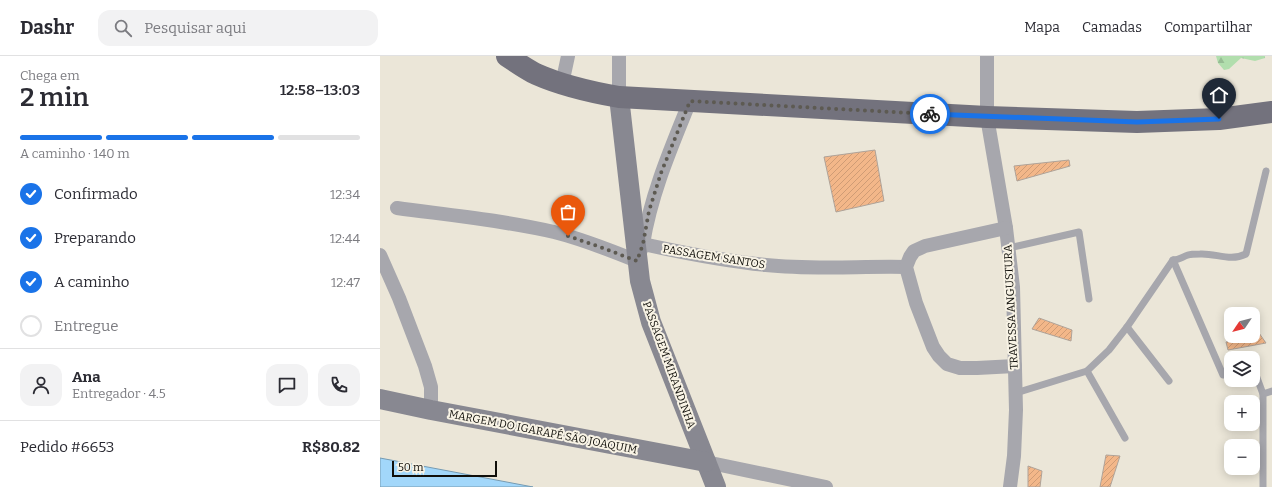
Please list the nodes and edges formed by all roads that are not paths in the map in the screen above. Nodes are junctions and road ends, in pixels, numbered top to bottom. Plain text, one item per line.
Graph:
1 (507, 56) edge
2 (568, 56) edge
3 (620, 56) edge
4 (987, 56) edge
5 (562, 84) junction
6 (619, 97) junction
7 (690, 101) junction
8 (1272, 112) edge
9 (987, 117) junction
10 (1266, 171) dead end
11 (397, 208) dead end
12 (1006, 228) junction
13 (1008, 248) junction
14 (640, 253) junction
15 (380, 256) edge
16 (1173, 260) junction
17 (906, 267) junction
18 (1089, 299) dead end
19 (1127, 327) junction
20 (1015, 366) junction
21 (1087, 371) junction
22 (1224, 375) edge
23 (1169, 381) dead end
24 (1260, 386) edge
25 (1272, 391) edge
26 (1016, 393) junction
27 (1263, 394) junction
28 (380, 399) edge
29 (431, 410) junction
30 (1125, 438) dead end
31 (706, 462) junction
32 (715, 486) edge
33 (826, 487) edge
34 (1010, 487) edge
35 (1263, 487) edge

1 - 5 main road
2 - 5 street
3 - 6 street
4 - 9 street, TRAVESSA ANGUSTURA
5 - 6 main road
6 - 7 main road
6 - 14 street, PASSAGEM MIRANDINHA
7 - 9 main road
7 - 14 street
8 - 9 main road
9 - 12 street, TRAVESSA ANGUSTURA
10 - 16 lane
11 - 14 street, PASSAGEM SANTOS
12 - 13 street, TRAVESSA ANGUSTURA
12 - 17 street
13 - 18 lane
13 - 20 street, TRAVESSA ANGUSTURA
14 - 17 street, PASSAGEM SANTOS
14 - 31 street, PASSAGEM MIRANDINHA
15 - 29 street
16 - 19 lane
16 - 22 lane
17 - 20 street
19 - 21 lane
19 - 23 lane
20 - 26 street, TRAVESSA ANGUSTURA
21 - 26 lane
21 - 30 lane
24 - 27 lane
25 - 27 lane
26 - 34 street, TRAVESSA ANGUSTURA
27 - 35 lane
28 - 29 street, MARGEM DO IGARAPÉ SÃO JOAQUIM
29 - 31 street, MARGEM DO IGARAPÉ SÃO JOAQUIM
31 - 32 street, PASSAGEM MIRANDINHA
31 - 33 street

